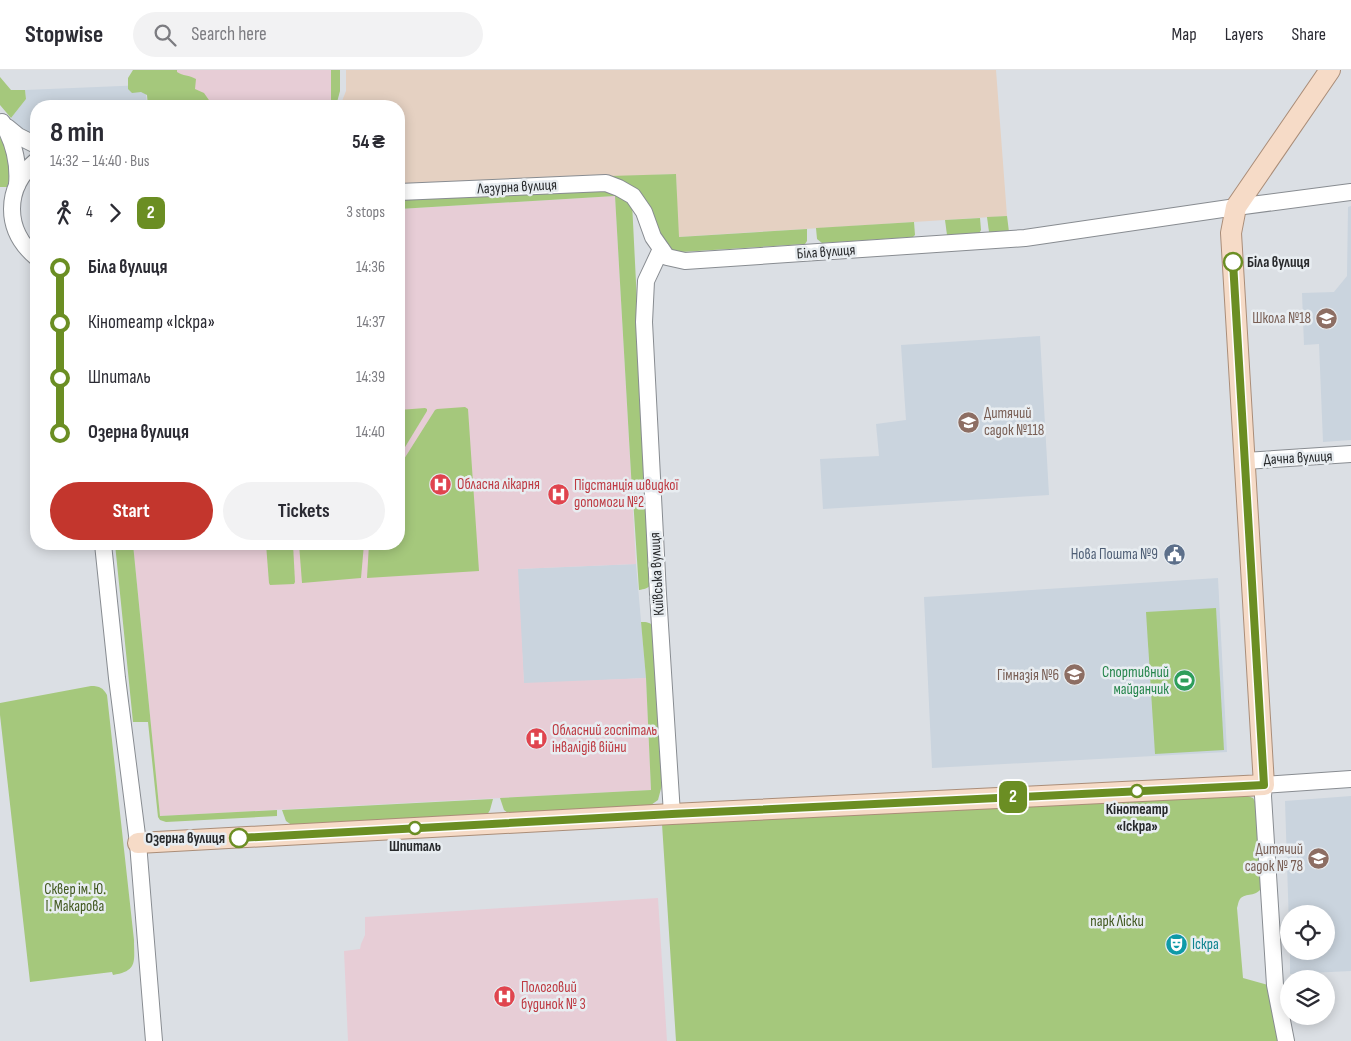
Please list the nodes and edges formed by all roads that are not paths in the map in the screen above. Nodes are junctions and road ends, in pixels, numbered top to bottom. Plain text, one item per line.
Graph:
1 (1330, 70) edge
2 (1, 120) edge
3 (30, 142) edge
4 (30, 167) edge
5 (17, 186) junction
6 (405, 192) edge
7 (1351, 192) edge
8 (1236, 207) junction
9 (661, 249) junction
10 (30, 250) edge
11 (1351, 454) edge
12 (1245, 461) junction
13 (104, 550) edge
14 (1351, 780) edge
15 (1264, 785) junction
16 (672, 814) junction
17 (138, 843) junction
18 (154, 1041) edge
19 (1286, 1041) edge

1 - 8 main road
2 - 3 street
2 - 5 street
4 - 5 street
5 - 10 street
6 - 9 street, Лазурна вулиця
7 - 8 street, Біла вулиця
8 - 9 street, Біла вулиця
8 - 12 main road
9 - 16 street, Київська вулиця
11 - 12 street, Дачна вулиця
12 - 15 main road
13 - 17 street
14 - 15 street
15 - 16 main road
15 - 19 street
16 - 17 main road
17 - 18 street

